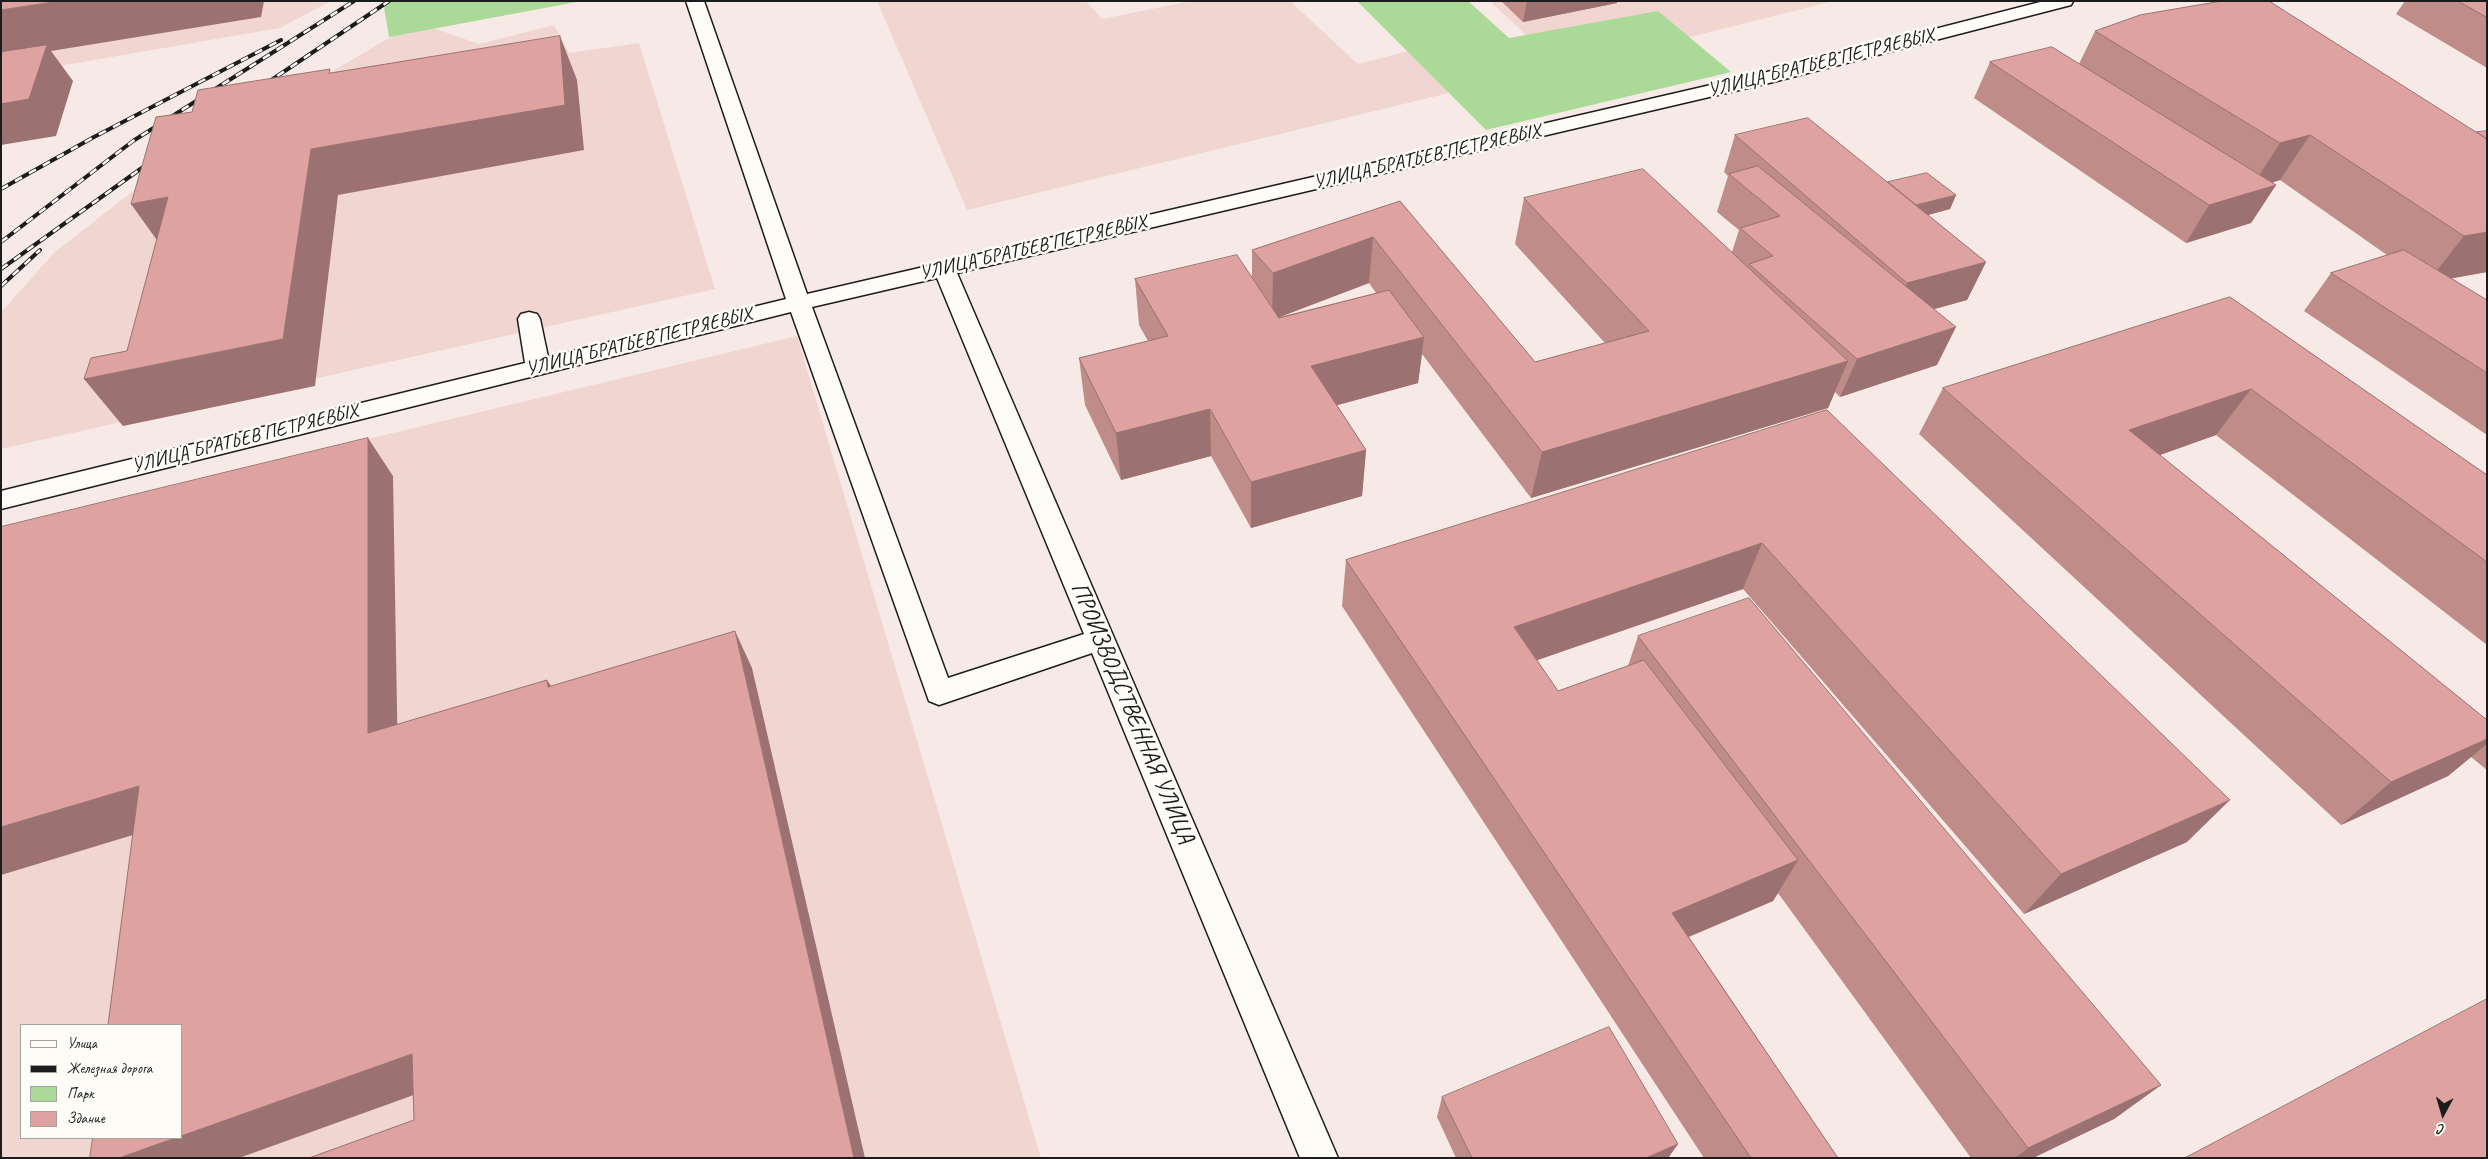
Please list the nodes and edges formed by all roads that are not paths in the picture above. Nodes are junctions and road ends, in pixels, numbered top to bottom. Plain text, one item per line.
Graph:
1 (695, 1) edge
2 (2059, 2) edge
3 (1868, 52) junction
4 (1886, 64) dead end
5 (944, 269) junction
6 (799, 302) junction
7 (529, 319) dead end
8 (538, 367) junction
9 (1, 500) edge
10 (1101, 639) junction
11 (1319, 1158) edge

1 - 6 street
2 - 3 street, УЛИЦА БРАТЬЕВ ПЕТРЯЕВЫХ
3 - 4 street
3 - 5 street, УЛИЦА БРАТЬЕВ ПЕТРЯЕВЫХ
5 - 6 street, УЛИЦА БРАТЬЕВ ПЕТРЯЕВЫХ
5 - 10 street, ПРОИЗВОДСТВЕННАЯ УЛИЦА
6 - 8 street, УЛИЦА БРАТЬЕВ ПЕТРЯЕВЫХ
6 - 10 street
7 - 8 street
8 - 9 street, УЛИЦА БРАТЬЕВ ПЕТРЯЕВЫХ
10 - 11 street, ПРОИЗВОДСТВЕННАЯ УЛИЦА

